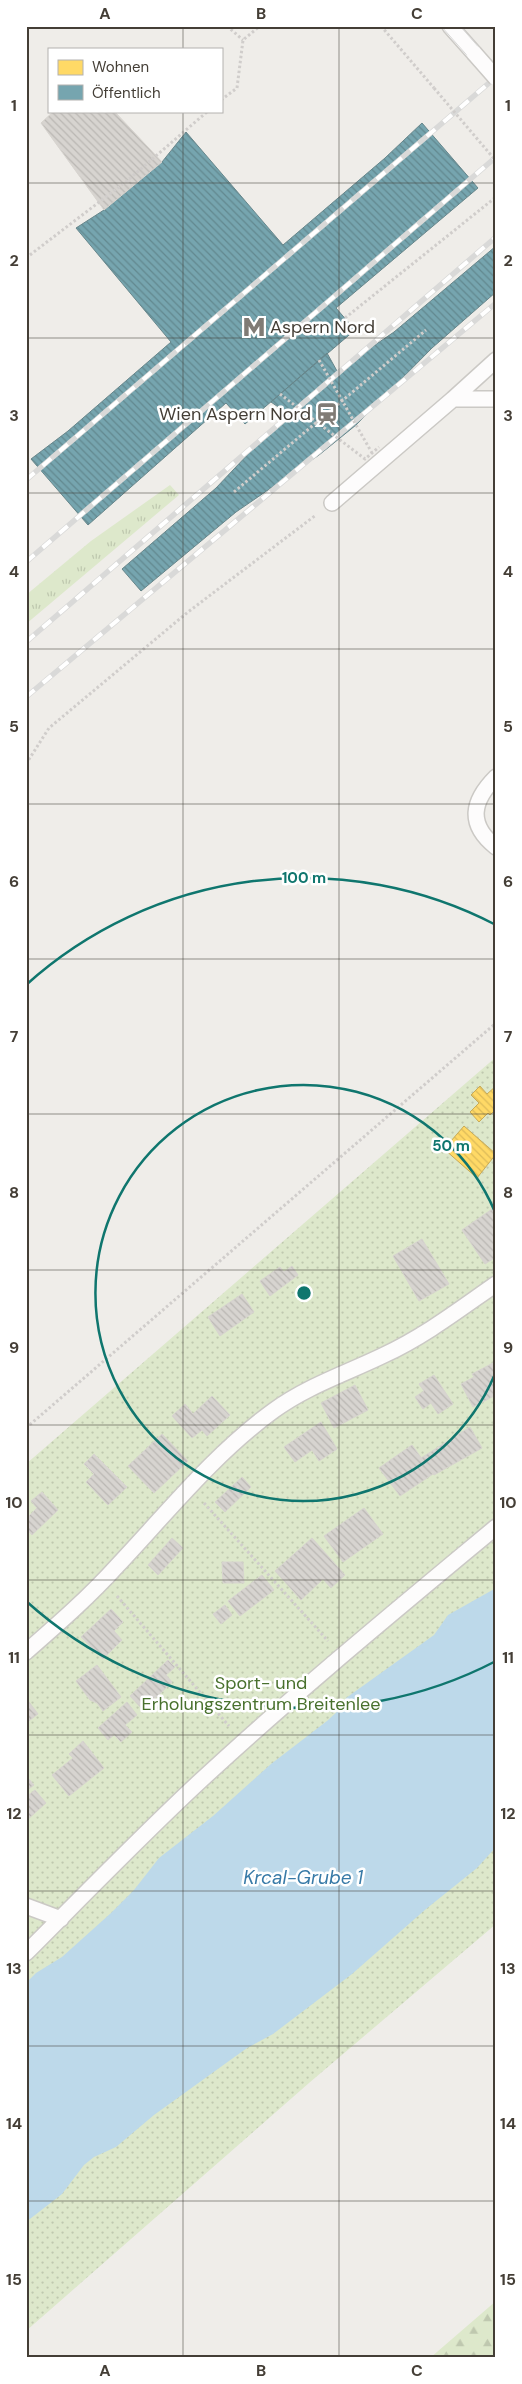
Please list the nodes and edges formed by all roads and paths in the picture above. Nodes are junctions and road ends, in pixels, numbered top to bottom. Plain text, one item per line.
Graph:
1 (227, 26) edge
2 (260, 26) edge
3 (381, 26) edge
4 (450, 26) edge
5 (243, 40) junction
6 (496, 78) edge
7 (222, 99) edge
8 (207, 112) edge
9 (496, 161) edge
10 (128, 180) junction
11 (133, 186) dead end
12 (496, 197) edge
13 (26, 258) edge
14 (345, 318) dead end
15 (426, 330) dead end
16 (320, 360) dead end
17 (496, 360) edge
18 (280, 394) dead end
19 (453, 399) junction
20 (496, 399) edge
21 (342, 402) junction
22 (317, 422) junction
23 (379, 447) dead end
24 (372, 453) junction
25 (234, 492) dead end
26 (332, 503) joint
27 (26, 764) edge
28 (496, 777) edge
29 (496, 847) edge
30 (496, 1023) edge
31 (496, 1284) edge
32 (26, 1428) edge
33 (190, 1488) junction
34 (496, 1527) edge
35 (103, 1581) junction
36 (26, 1652) edge
37 (342, 1656) junction
38 (243, 1743) junction
39 (26, 1906) edge
40 (61, 1919) junction
41 (26, 1953) edge

1 - 5 path
2 - 5 path
3 - 9 path, bridge
4 - 6 lane, bridge
5 - 7 path
8 - 10 path
10 - 11 path
10 - 13 path
12 - 14 path
15 - 21 path
16 - 21 path, bridge
17 - 19 lane
18 - 22 path, bridge
19 - 20 lane
19 - 26 lane
21 - 22 path
21 - 24 path, bridge
22 - 24 path, bridge
22 - 25 path
23 - 24 path, bridge
26 - 27 path
28 - 29 lane
30 - 32 path
31 - 33 lane
33 - 35 lane
33 - 37 path
34 - 37 lane
35 - 36 lane
35 - 38 path
37 - 38 lane
38 - 40 lane
39 - 40 lane
40 - 41 lane

